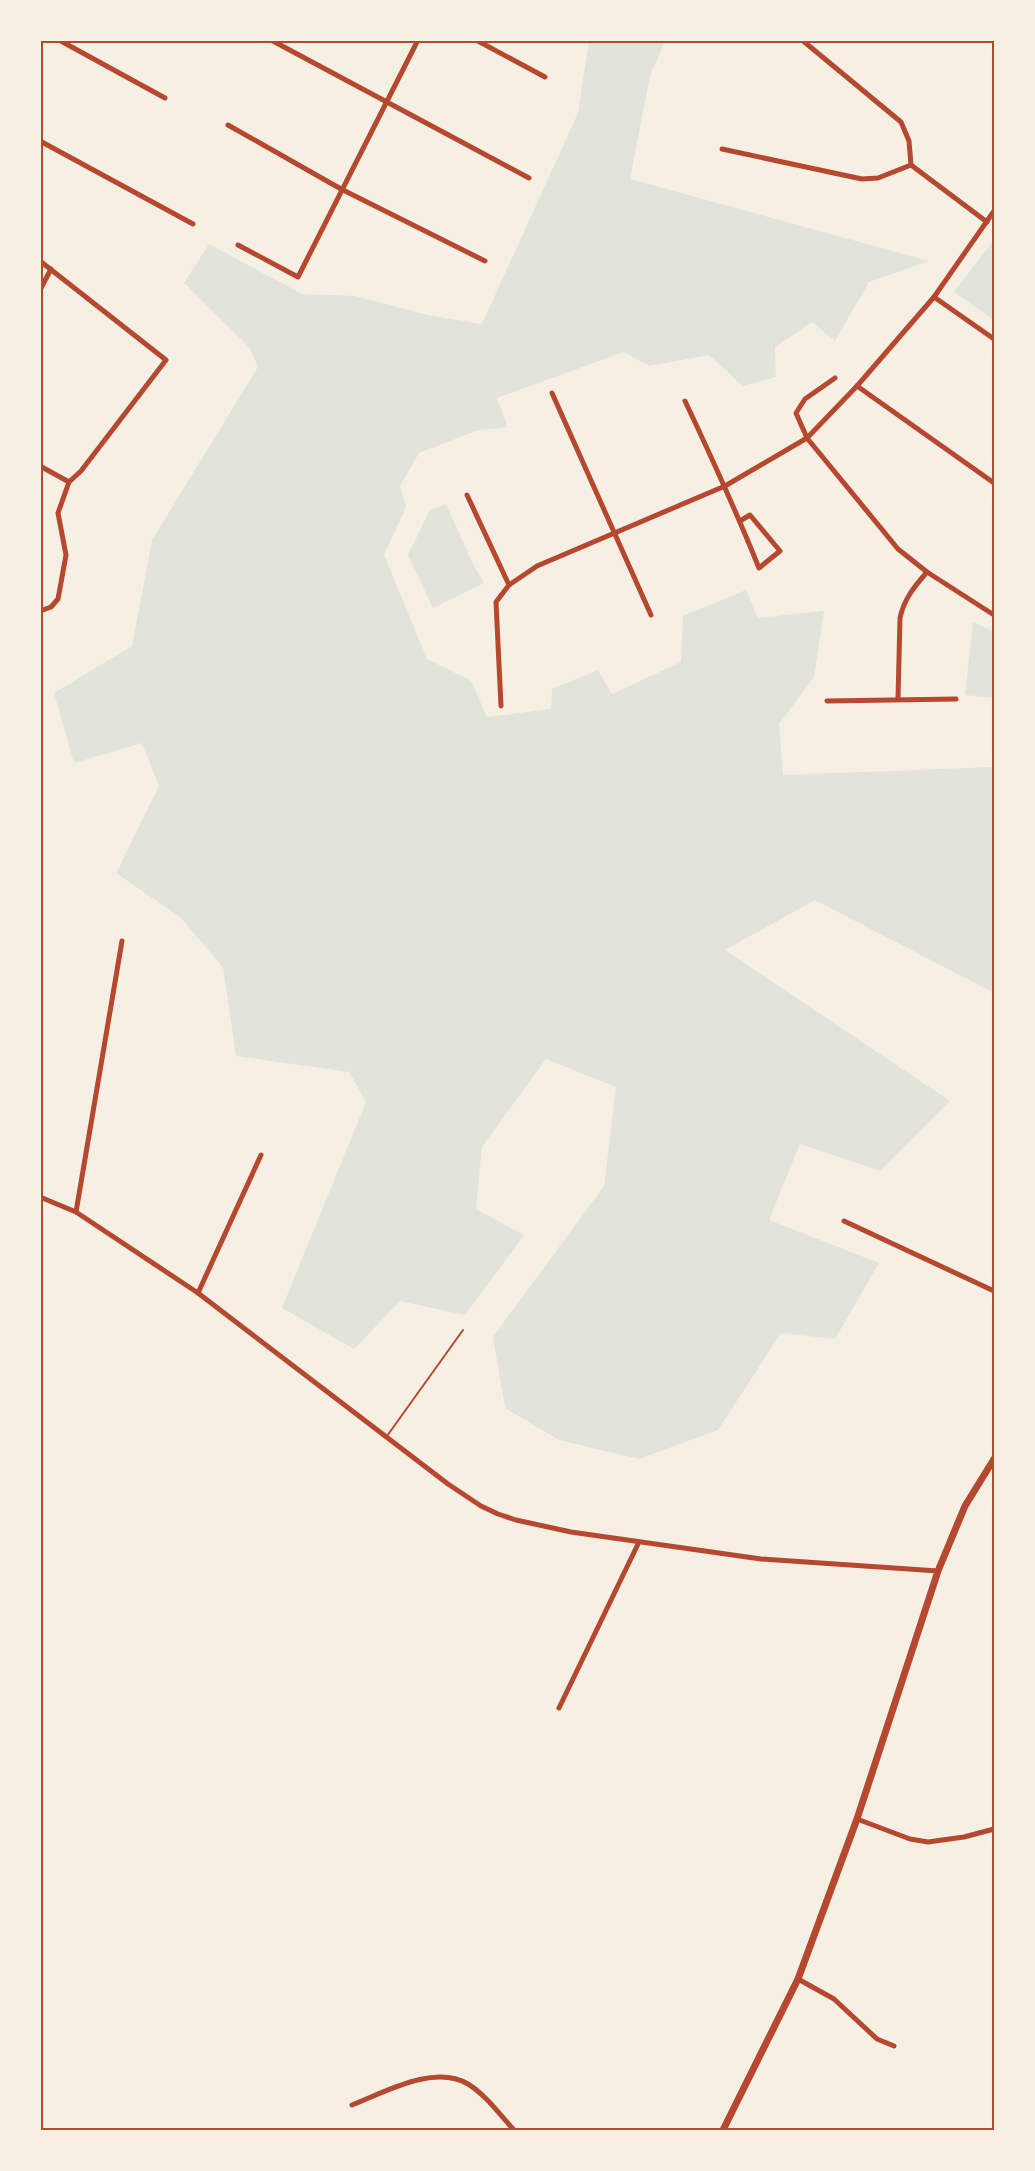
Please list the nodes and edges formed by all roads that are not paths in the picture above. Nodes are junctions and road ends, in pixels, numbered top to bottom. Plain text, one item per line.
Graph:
1 (59, 40) edge
2 (271, 40) edge
3 (418, 40) edge
4 (476, 40) edge
5 (802, 40) edge
6 (545, 77) dead end
7 (165, 98) dead end
8 (386, 102) junction
9 (228, 125) dead end
10 (40, 141) edge
11 (722, 149) dead end
12 (911, 165) junction
13 (529, 178) dead end
14 (341, 189) junction
15 (994, 211) edge
16 (987, 222) junction
17 (193, 224) dead end
18 (238, 245) dead end
19 (40, 261) edge
20 (485, 261) dead end
21 (51, 270) junction
22 (40, 290) edge
23 (933, 297) junction
24 (994, 339) edge
25 (835, 378) dead end
26 (857, 386) junction
27 (552, 393) dead end
28 (685, 401) dead end
29 (807, 438) junction
30 (40, 466) edge
31 (69, 482) junction
32 (994, 483) edge
33 (725, 486) junction
34 (466, 495) dead end
35 (740, 521) junction
36 (615, 534) junction
37 (927, 572) junction
38 (509, 585) junction
39 (40, 611) edge
40 (651, 615) dead end
41 (994, 615) edge
42 (898, 699) junction
43 (956, 699) dead end
44 (827, 701) dead end
45 (501, 706) dead end
46 (122, 941) dead end
47 (261, 1155) dead end
48 (40, 1197) edge
49 (76, 1212) junction
50 (844, 1221) dead end
51 (994, 1291) edge
52 (198, 1293) junction
53 (463, 1330) dead end
54 (387, 1436) junction
55 (994, 1459) edge
56 (639, 1542) junction
57 (938, 1571) junction
58 (559, 1708) dead end
59 (857, 1819) junction
60 (994, 1832) edge
61 (798, 1979) junction
62 (894, 2046) dead end
63 (352, 2105) dead end
64 (514, 2130) edge
65 (723, 2130) edge

1 - 7 street
2 - 8 street
3 - 8 street
4 - 6 street
5 - 12 street
8 - 13 street
8 - 14 street
9 - 14 street
10 - 17 street
11 - 12 street
12 - 16 street
14 - 18 street
14 - 20 street
15 - 16 street
16 - 23 street
19 - 21 street
21 - 22 street
21 - 31 street
23 - 24 street
23 - 26 street
25 - 29 street
26 - 29 street
26 - 32 street
27 - 36 street
28 - 33 street
29 - 33 street
29 - 37 street
30 - 31 street
31 - 39 street
33 - 35 street
33 - 36 street
34 - 38 street
35 - 35 street
36 - 38 street
36 - 40 street
37 - 41 street
37 - 42 street
38 - 45 street
42 - 43 street
42 - 44 street
46 - 49 street
47 - 52 street
48 - 49 street
49 - 52 street
50 - 51 street
52 - 54 street
53 - 54 lane
54 - 56 street
55 - 57 main road
56 - 57 street
56 - 58 street
57 - 59 main road
59 - 60 street
59 - 61 main road
61 - 62 street
61 - 65 main road
63 - 64 street

